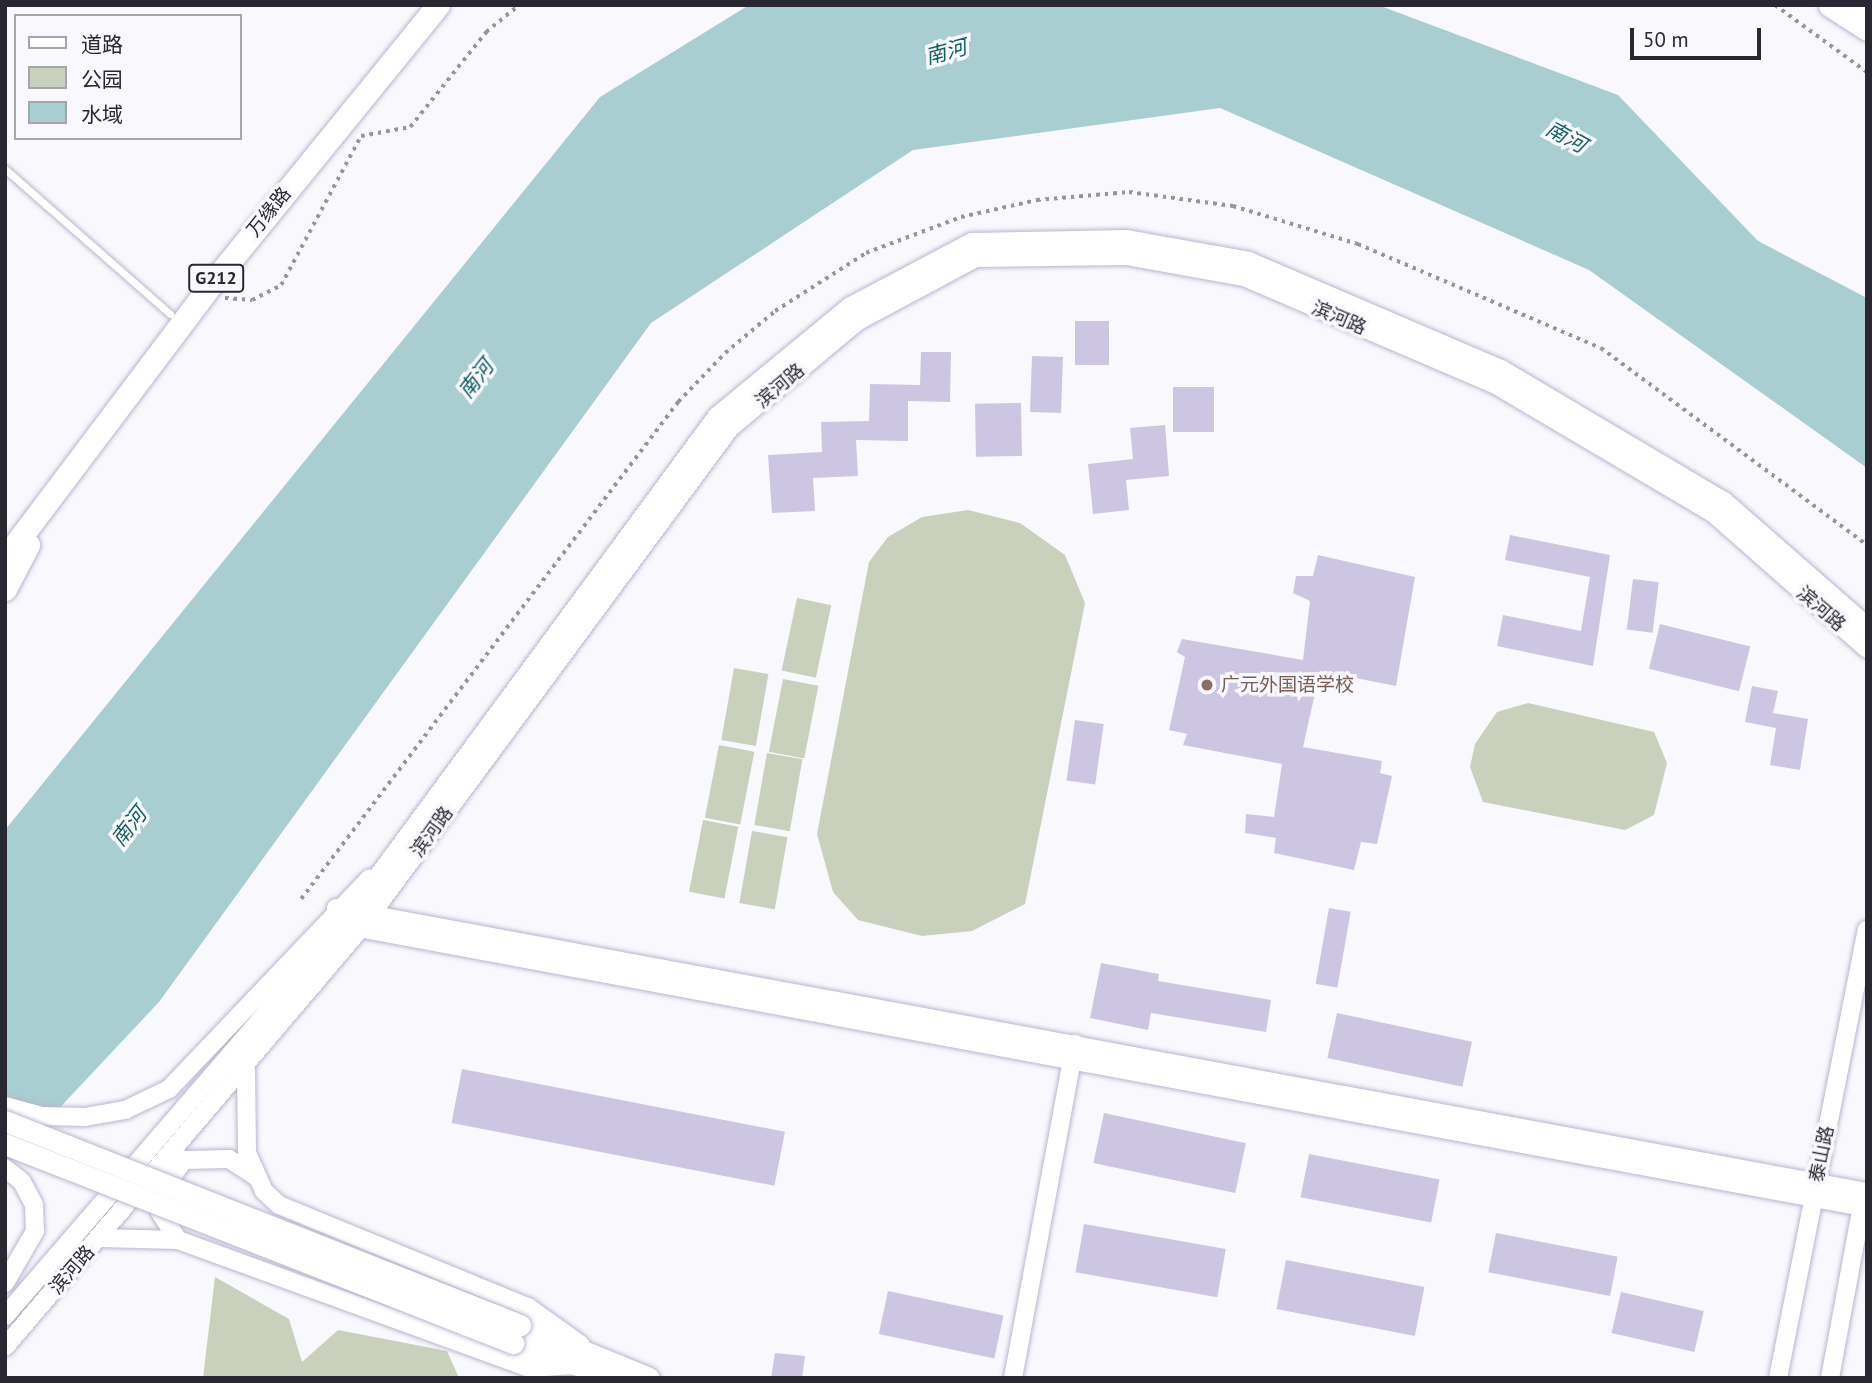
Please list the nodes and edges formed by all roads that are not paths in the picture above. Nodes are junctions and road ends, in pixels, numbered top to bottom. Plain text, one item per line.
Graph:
1 (420, 5) edge
2 (438, 5) edge
3 (1830, 5) edge
4 (1861, 5) edge
5 (1867, 9) edge
6 (1867, 29) edge
7 (5, 169) edge
8 (170, 314) junction
9 (50, 500) junction
10 (5, 540) edge
11 (5, 558) edge
12 (5, 589) edge
13 (1867, 626) edge
14 (1867, 649) edge
15 (353, 917) junction
16 (1867, 930) edge
17 (1074, 1050) junction
18 (246, 1069) junction
19 (5, 1106) edge
20 (5, 1121) edge
21 (5, 1144) edge
22 (5, 1168) edge
23 (255, 1176) junction
24 (1814, 1189) junction
25 (1866, 1196) edge
26 (100, 1238) junction
27 (178, 1240) junction
28 (5, 1283) edge
29 (5, 1316) edge
30 (516, 1334) junction
31 (5, 1347) edge
32 (585, 1358) junction
33 (616, 1378) edge
34 (649, 1378) edge
35 (1013, 1378) edge
36 (1778, 1378) edge
37 (1830, 1378) edge

1 - 8 highway, 万缘路 / G212
2 - 9 highway, 万缘路 / G212
3 - 6 highway
4 - 5 highway
7 - 8 lane
8 - 10 highway, 万缘路 / G212
9 - 11 highway, 万缘路 / G212
9 - 12 highway
13 - 15 street, 滨河路
14 - 15 street, 滨河路
15 - 17 street
15 - 18 street, 滨河路
15 - 19 street
15 - 29 street, 滨河路
16 - 24 street, 泰山路
17 - 24 street
17 - 35 street
18 - 23 street
18 - 26 street, 滨河路
20 - 30 main road, bridge
21 - 30 main road, bridge
22 - 28 street
23 - 27 street
23 - 32 street
24 - 25 street
24 - 36 street, 泰山路
25 - 37 street
26 - 27 street
26 - 31 street, 滨河路
27 - 32 street
30 - 32 main road
32 - 33 main road
32 - 34 main road

